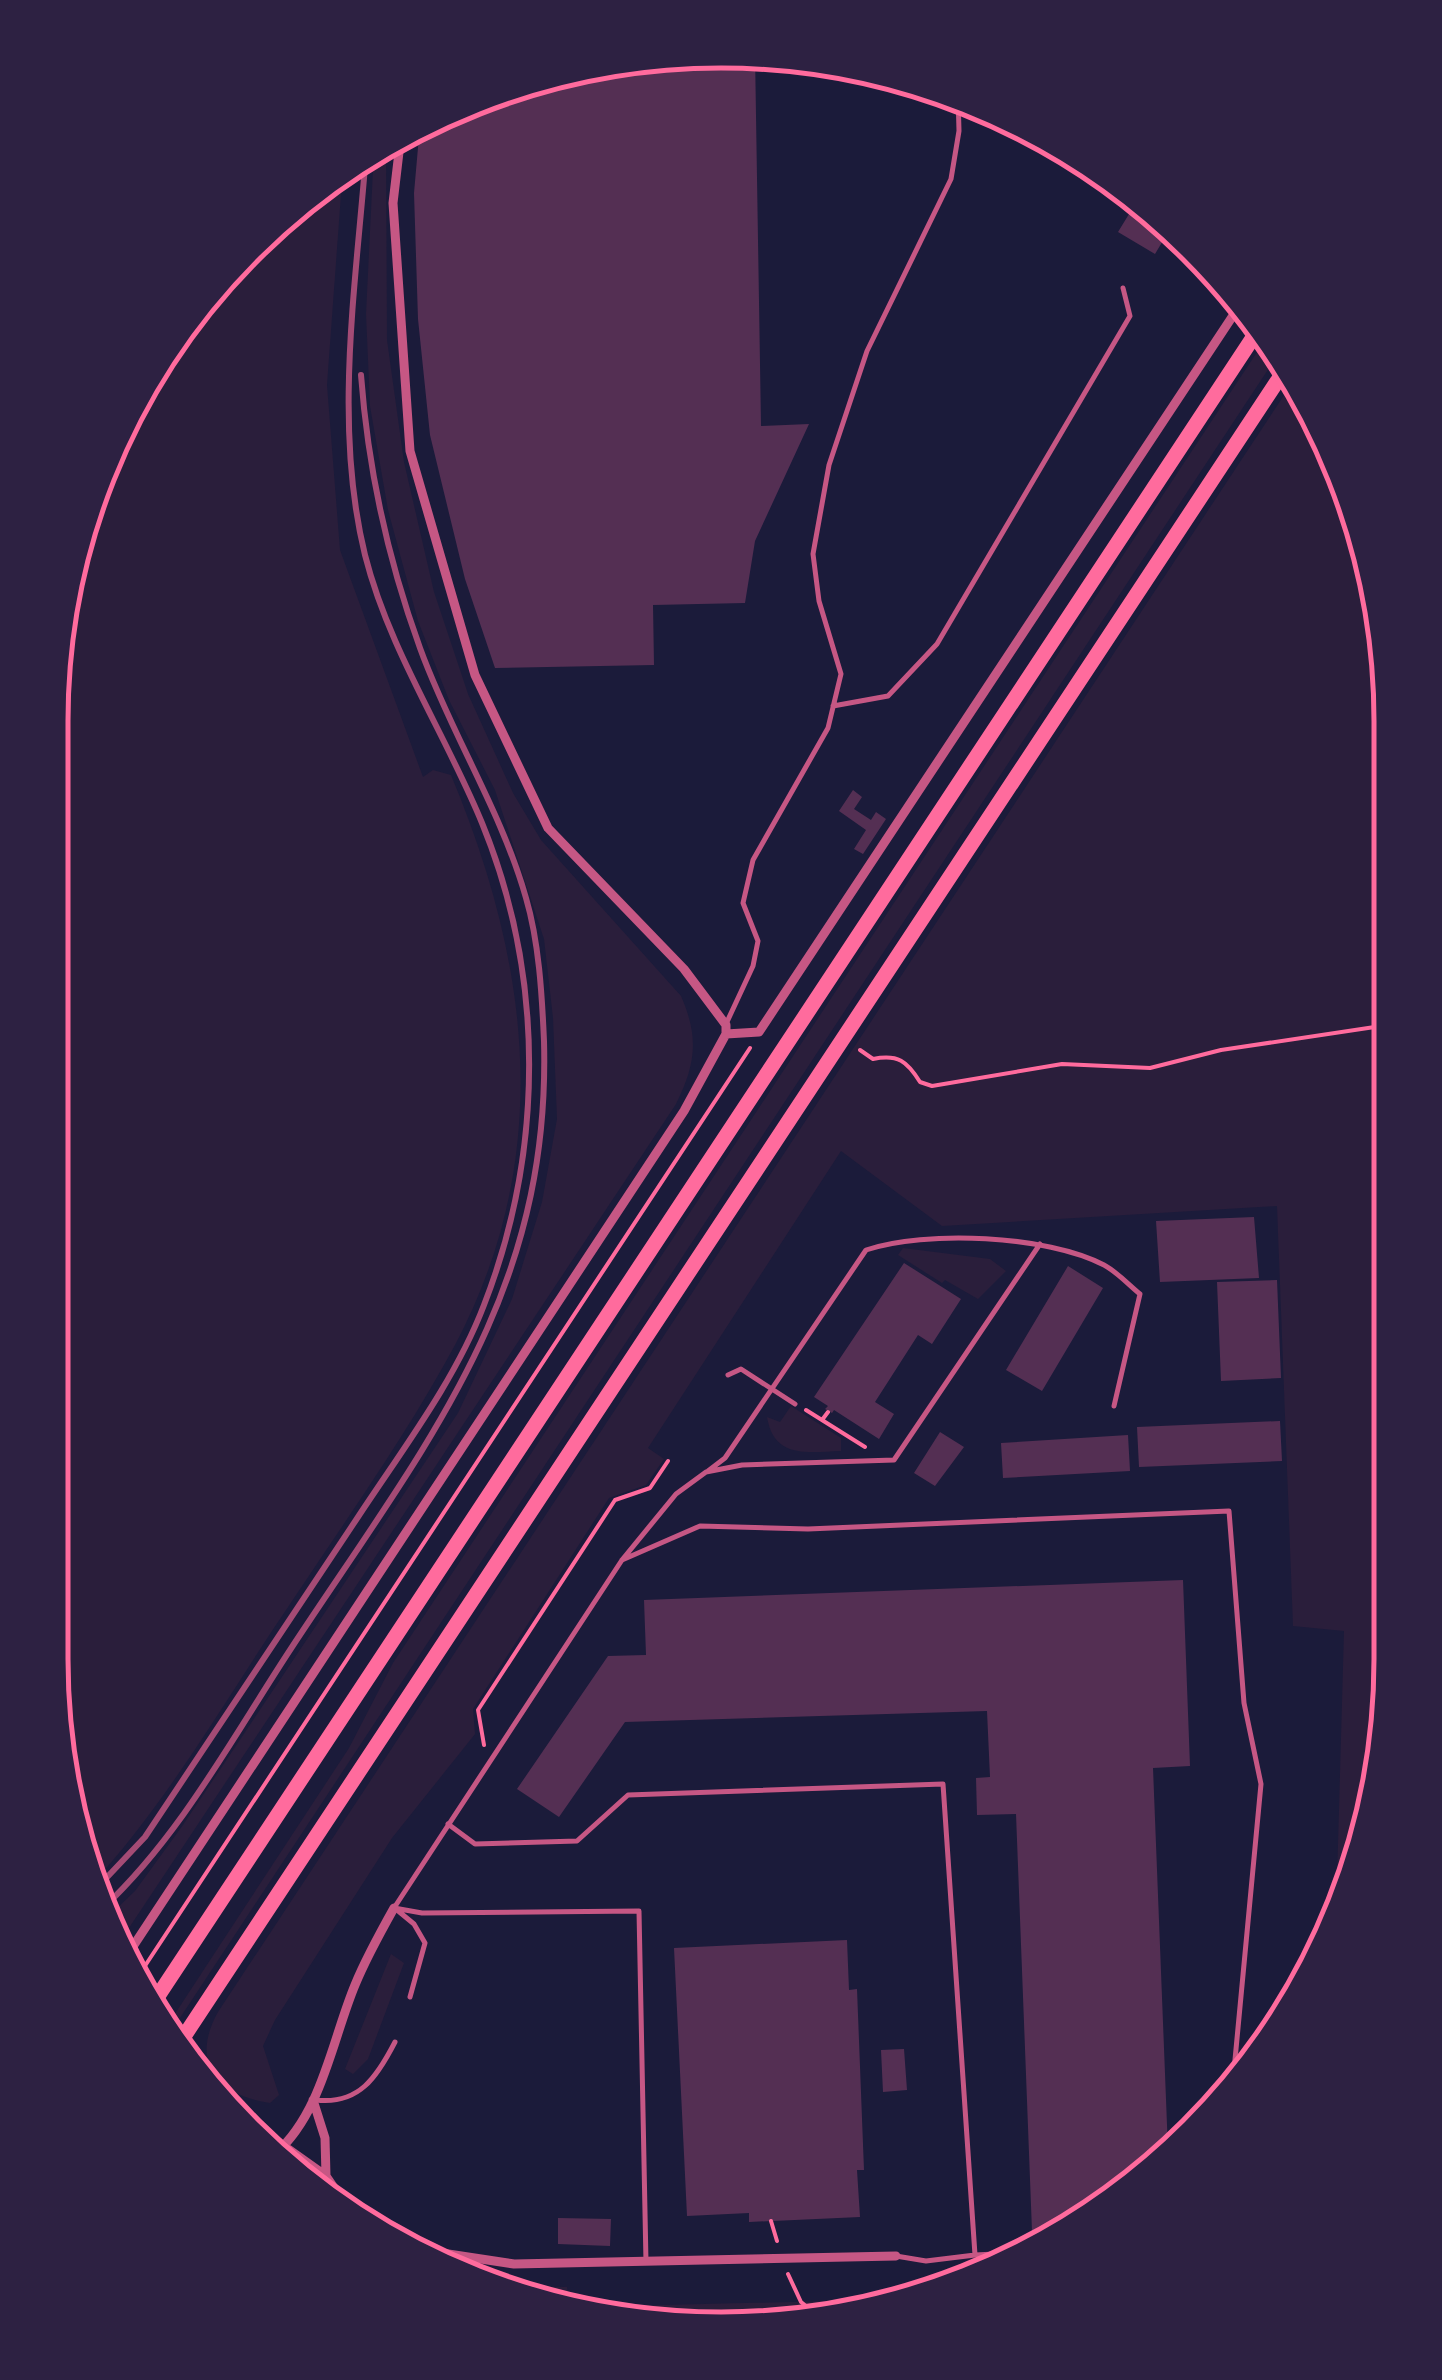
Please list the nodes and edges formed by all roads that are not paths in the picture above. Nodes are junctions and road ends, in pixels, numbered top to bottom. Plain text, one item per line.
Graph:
1 (958, 112) edge
2 (399, 152) edge
3 (1123, 288) dead end
4 (1233, 316) edge
5 (1251, 340) edge
6 (1278, 381) edge
7 (833, 706) junction
8 (726, 1029) junction
9 (1040, 1244) junction
10 (728, 1376) dead end
11 (772, 1388) junction
12 (794, 1404) road end
13 (1114, 1406) dead end
14 (706, 1472) junction
15 (622, 1560) junction
16 (448, 1824) junction
17 (394, 1908) junction
18 (134, 1945) edge
19 (160, 1993) edge
20 (410, 1997) dead end
21 (187, 2034) edge
22 (396, 2042) dead end
23 (1235, 2062) edge
24 (313, 2100) junction
25 (276, 2137) edge
26 (287, 2144) junction
27 (326, 2176) junction
28 (330, 2182) edge
29 (991, 2254) edge
30 (453, 2255) edge
31 (975, 2255) junction
32 (896, 2256) joint
33 (646, 2264) junction

1 - 7 lane
2 - 8 street
3 - 7 lane
4 - 8 street
5 - 19 main road
6 - 21 main road
7 - 8 lane
8 - 18 street
9 - 11 lane
9 - 13 lane
9 - 14 lane
10 - 11 lane
11 - 12 lane
11 - 14 lane
14 - 15 lane
15 - 16 lane
15 - 23 lane
16 - 17 lane
16 - 31 lane
17 - 20 lane
17 - 24 street
17 - 33 lane
22 - 24 lane
24 - 26 street
24 - 27 street
25 - 26 street
26 - 27 street
27 - 28 street
29 - 31 lane
30 - 33 street
31 - 32 lane
32 - 33 street

